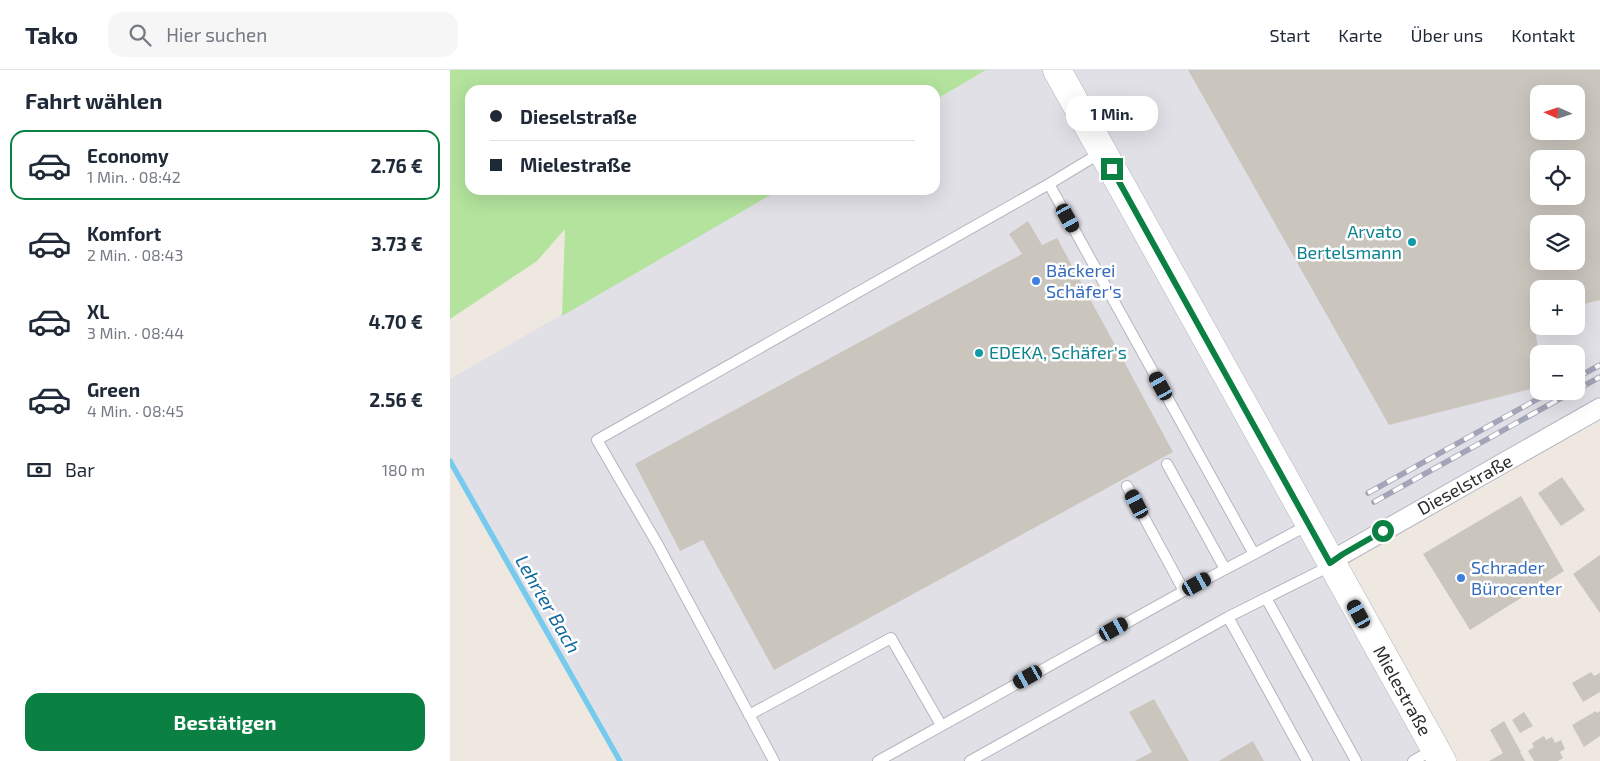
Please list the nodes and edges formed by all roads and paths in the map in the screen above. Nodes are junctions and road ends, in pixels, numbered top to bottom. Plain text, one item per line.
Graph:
1 (1057, 70) edge
2 (1102, 152) junction
3 (1049, 184) junction
4 (1600, 408) edge
5 (1167, 464) dead end
6 (1127, 486) dead end
7 (1309, 524) junction
8 (1254, 554) junction
9 (1330, 563) junction
10 (1225, 569) junction
11 (1184, 591) junction
12 (1266, 598) junction
13 (1228, 617) junction
14 (749, 716) junction
15 (941, 725) junction
16 (1430, 757) edge
17 (774, 761) edge
18 (878, 761) edge
19 (970, 761) edge
20 (1307, 761) edge
21 (1356, 761) edge

1 - 2 street, Mielestraße
2 - 3 lane
2 - 7 street, Mielestraße
3 - 8 lane
3 - 14 lane
4 - 9 street, Dieselstraße
5 - 10 lane
6 - 11 lane
7 - 8 lane
7 - 9 street, Mielestraße
8 - 10 lane
9 - 12 lane
9 - 16 street, Mielestraße
10 - 11 lane
11 - 15 lane
12 - 13 lane
12 - 21 lane
13 - 19 lane
13 - 20 lane
14 - 15 lane
14 - 17 lane
15 - 18 lane

